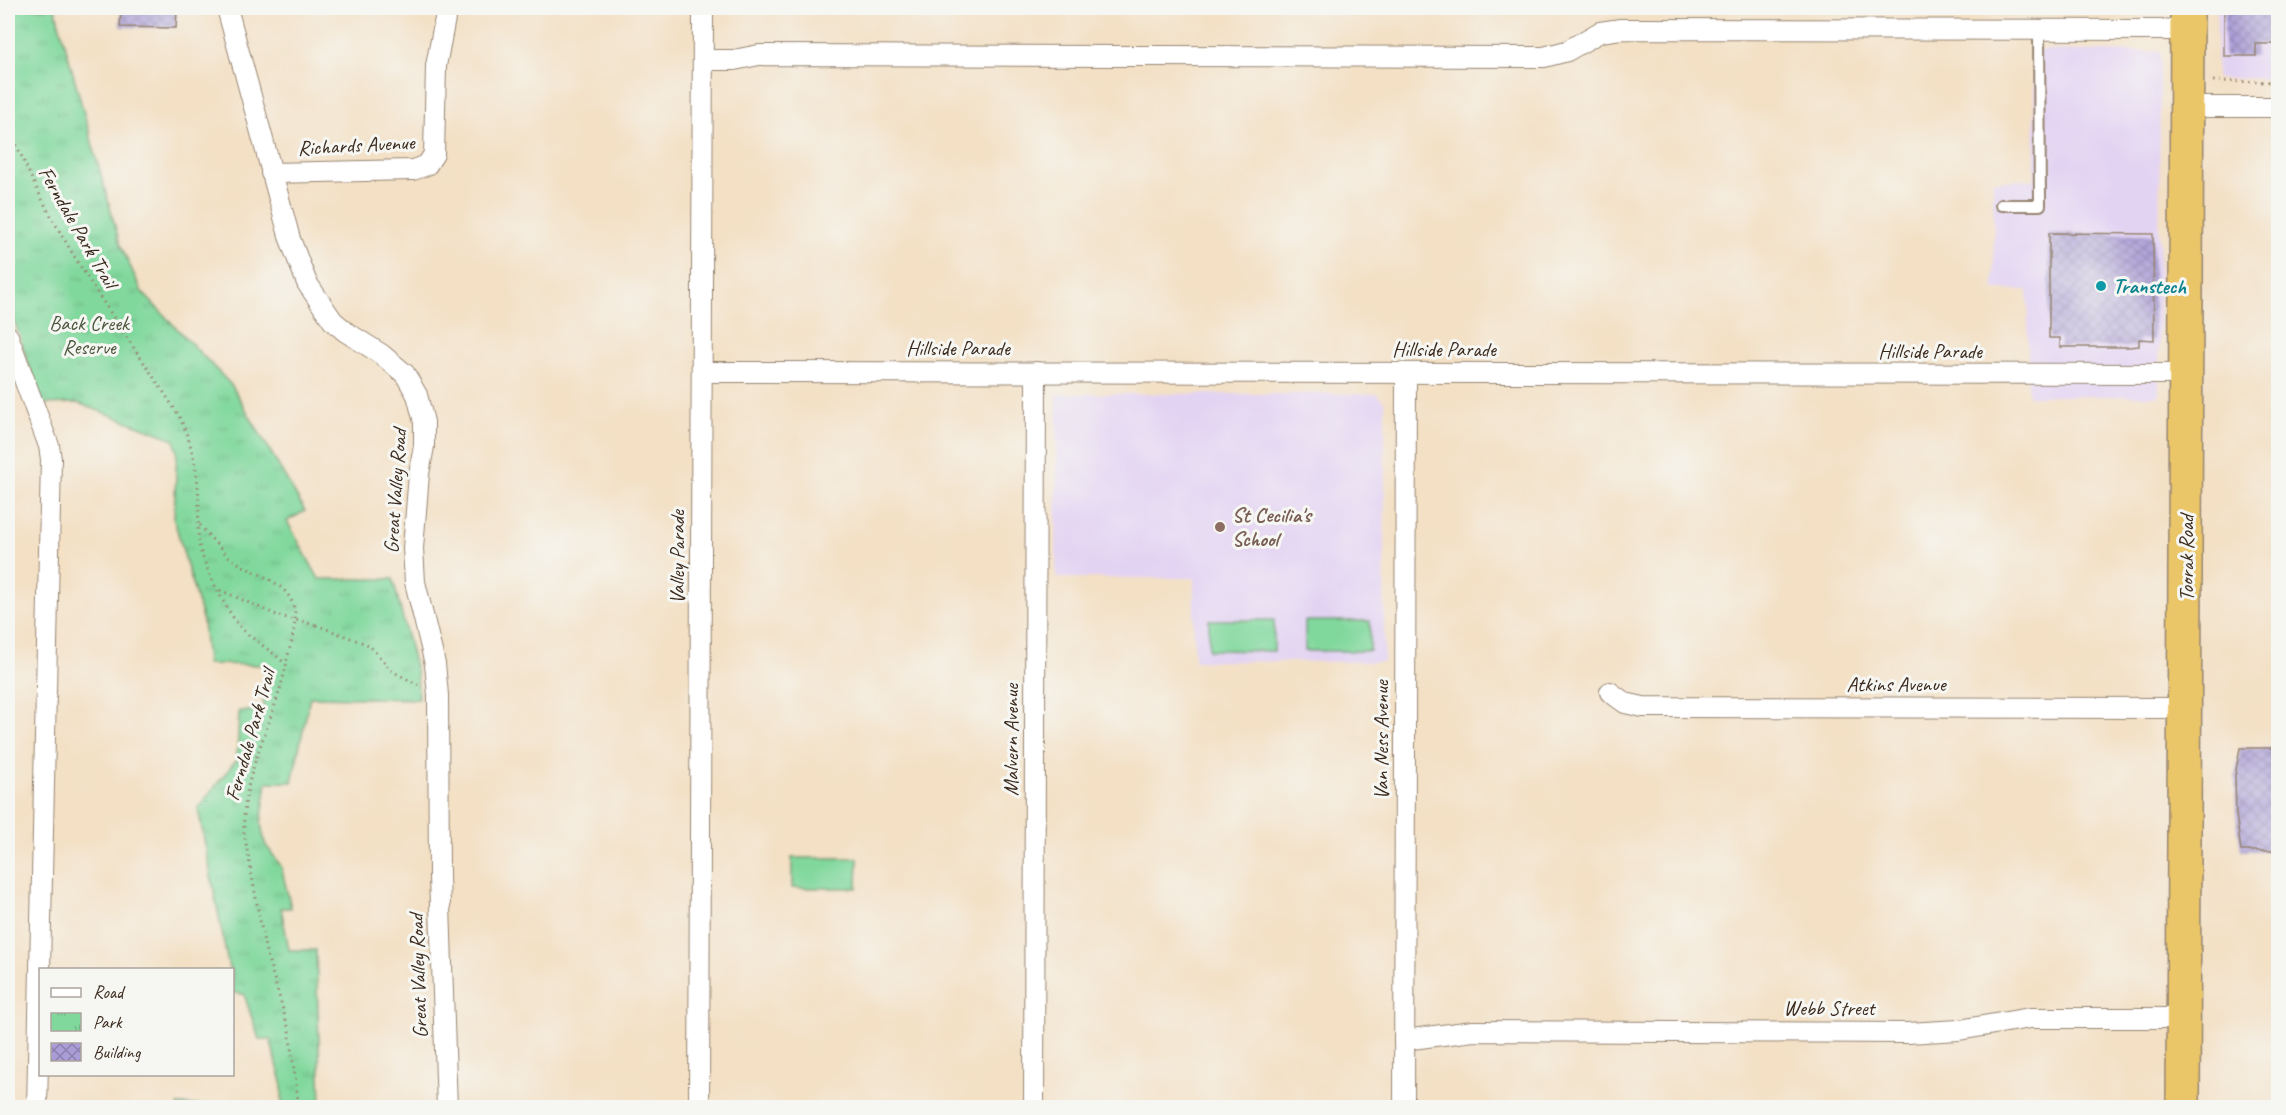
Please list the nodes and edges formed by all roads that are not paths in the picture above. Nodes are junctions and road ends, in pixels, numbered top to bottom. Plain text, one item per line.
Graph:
1 (227, 8) edge
2 (447, 8) edge
3 (703, 8) edge
4 (2187, 19) edge
5 (2039, 31) junction
6 (703, 54) junction
7 (2187, 107) junction
8 (2278, 107) edge
9 (271, 173) junction
10 (2001, 206) dead end
11 (8, 336) edge
12 (702, 372) junction
13 (1036, 372) junction
14 (1406, 373) junction
15 (2187, 374) junction
16 (1610, 692) dead end
17 (2185, 708) junction
18 (40, 968) edge
19 (39, 1014) edge
20 (2183, 1018) junction
21 (1404, 1030) junction
22 (37, 1107) edge
23 (447, 1107) edge
24 (699, 1107) edge
25 (1034, 1107) edge
26 (1404, 1107) edge
27 (2183, 1107) edge

1 - 9 street, Great Valley Road
2 - 9 street, Richards Avenue
3 - 6 street, Valley Parade
4 - 5 street
4 - 7 highway, Toorak Road
5 - 6 street
5 - 10 lane
6 - 12 street, Valley Parade
7 - 8 street
7 - 15 highway, Toorak Road
9 - 23 street, Great Valley Road
11 - 18 street
12 - 13 street, Hillside Parade
12 - 24 street, Valley Parade
13 - 14 street, Hillside Parade
13 - 25 street, Malvern Avenue
14 - 15 street, Hillside Parade
14 - 21 street, Van Ness Avenue
15 - 17 highway, Toorak Road
16 - 17 street, Atkins Avenue
17 - 20 highway, Toorak Road
19 - 22 street
20 - 21 street, Webb Street
20 - 27 highway, Toorak Road
21 - 26 street, Van Ness Avenue

